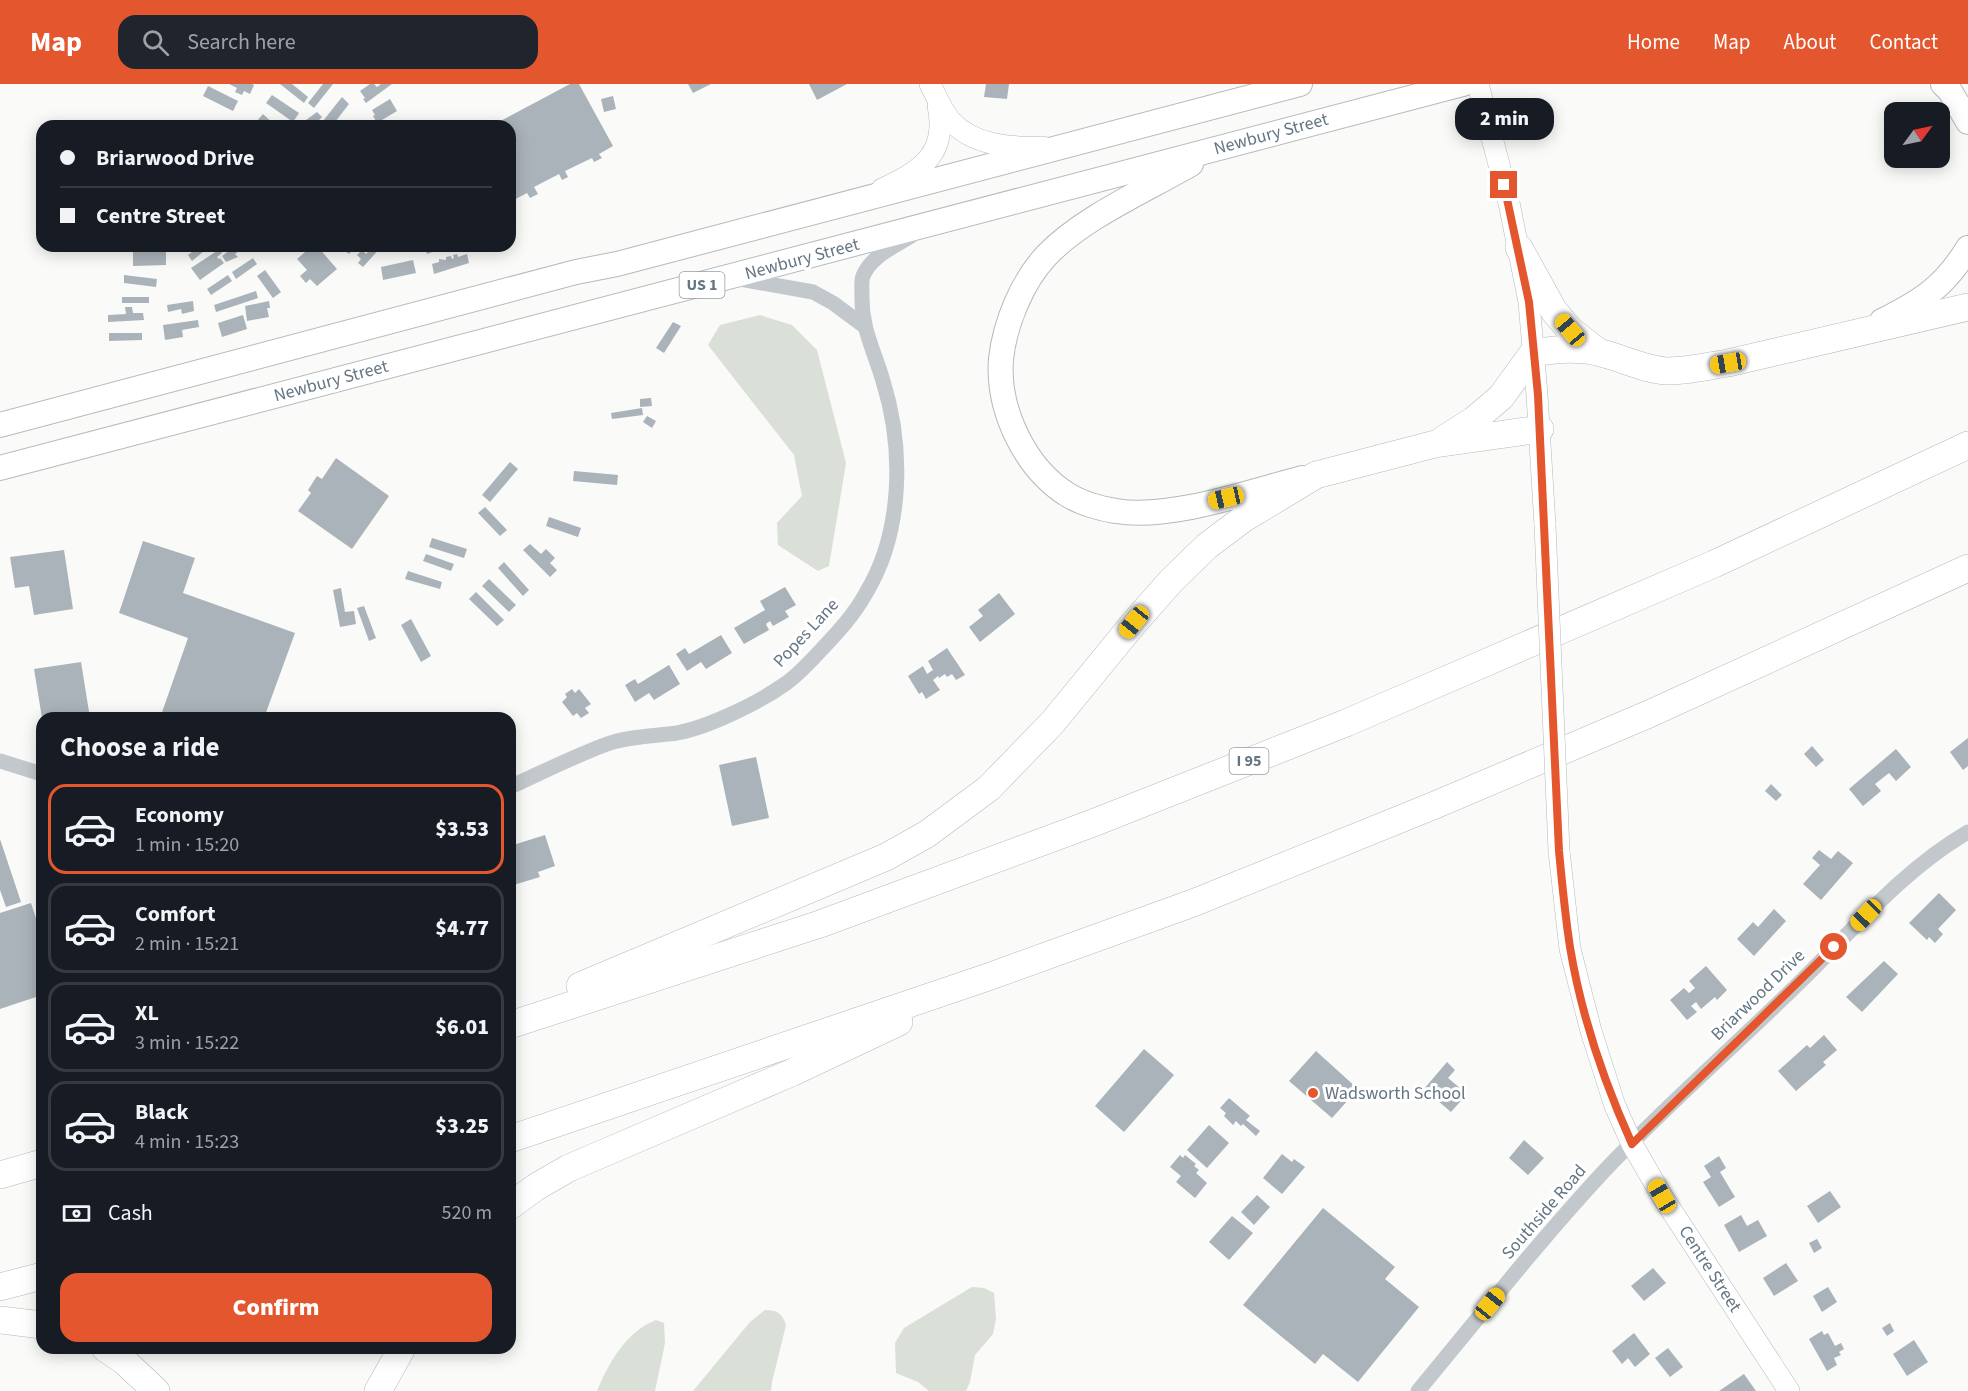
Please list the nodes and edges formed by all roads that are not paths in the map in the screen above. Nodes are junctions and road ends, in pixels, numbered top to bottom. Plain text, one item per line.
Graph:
1 (1300, 84) edge
2 (1463, 84) edge
3 (1478, 84) edge
4 (1943, 84) edge
5 (933, 90) edge
6 (1968, 122) edge
7 (1058, 147) junction
8 (1219, 148) junction
9 (854, 201) junction
10 (929, 225) junction
11 (1519, 248) junction
12 (1968, 248) edge
13 (729, 278) junction
14 (1968, 307) edge
15 (864, 326) junction
16 (1864, 330) junction
17 (1597, 351) junction
18 (1533, 353) junction
19 (0, 425) edge
20 (1540, 429) junction
21 (1435, 444) junction
22 (1968, 445) edge
23 (0, 468) edge
24 (1316, 475) junction
25 (1968, 568) edge
26 (0, 761) edge
27 (36, 772) edge
28 (516, 784) edge
29 (1968, 832) edge
30 (988, 977) junction
31 (516, 1013) edge
32 (516, 1023) edge
33 (516, 1137) edge
34 (1632, 1144) junction
35 (36, 1165) edge
36 (0, 1175) edge
37 (516, 1202) edge
38 (36, 1278) edge
39 (0, 1287) edge
40 (0, 1320) edge
41 (36, 1324) edge
42 (114, 1354) edge
43 (399, 1354) edge
44 (156, 1391) edge
45 (378, 1391) edge
46 (1418, 1391) edge
47 (1789, 1391) edge

1 - 7 main road, US 1
2 - 8 main road, Newbury Street / US 1
3 - 11 main road, Centre Street
4 - 6 main road
5 - 7 main road
5 - 9 main road
7 - 9 main road, US 1
8 - 10 main road, Newbury Street / US 1
8 - 24 main road
9 - 19 main road, US 1
10 - 13 main road, Newbury Street / US 1
10 - 15 street, Popes Lane
11 - 17 highway
11 - 18 main road, Centre Street
12 - 16 main road
13 - 15 street
13 - 23 main road, Newbury Street / US 1
14 - 16 highway
15 - 28 street, Popes Lane
16 - 17 highway
17 - 18 highway
18 - 20 main road, Centre Street
18 - 21 highway
20 - 21 highway
20 - 34 main road, Centre Street, bridge
21 - 24 highway
22 - 32 highway, I 95
24 - 31 highway
25 - 30 highway
26 - 27 street
29 - 34 street, Briarwood Drive
30 - 33 highway
30 - 37 highway
34 - 46 street, Southside Road
34 - 47 main road, Centre Street
35 - 36 highway
38 - 39 highway
40 - 41 highway
42 - 44 highway
43 - 45 highway

